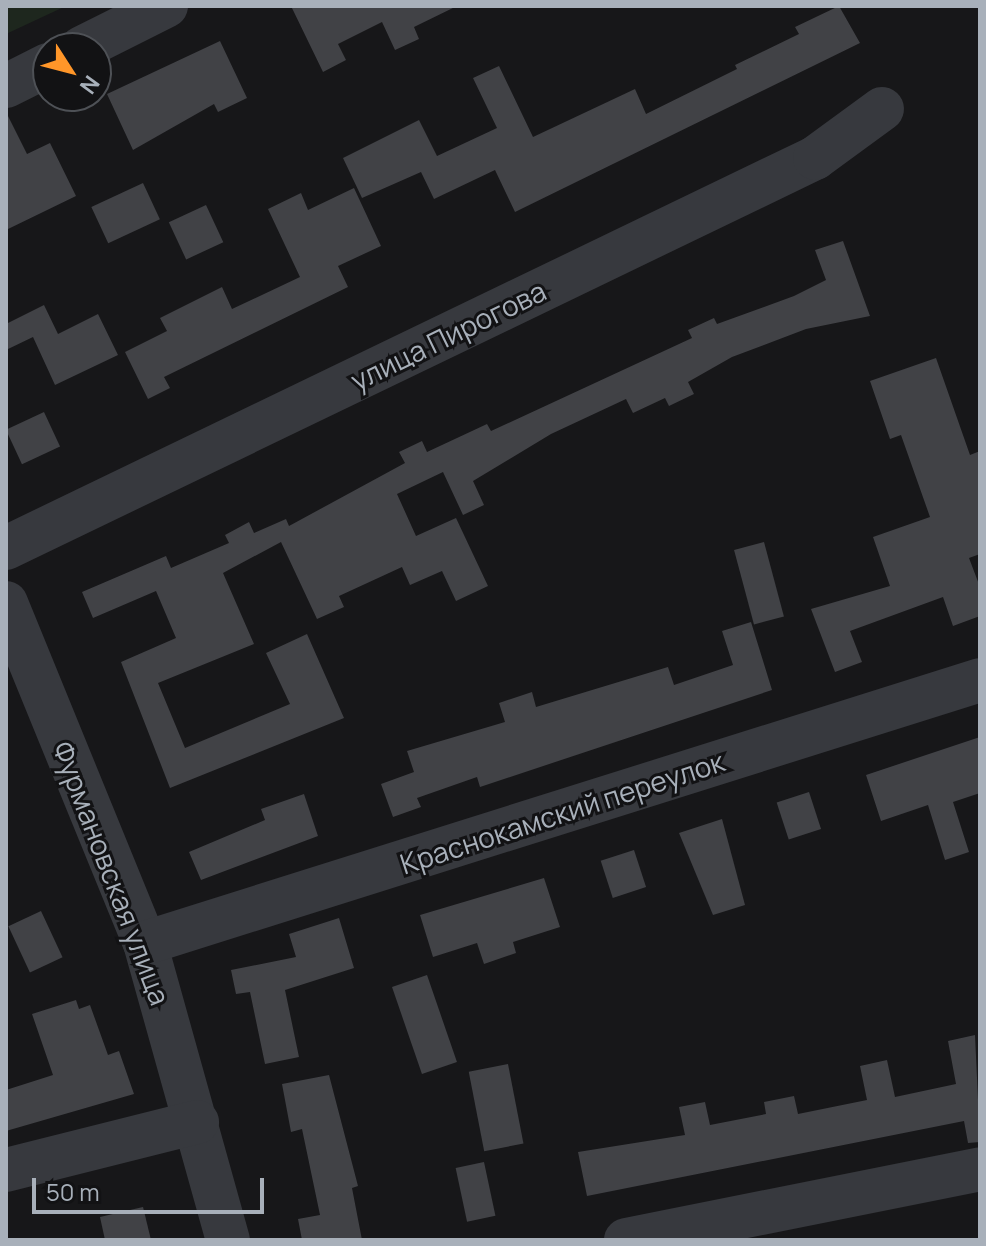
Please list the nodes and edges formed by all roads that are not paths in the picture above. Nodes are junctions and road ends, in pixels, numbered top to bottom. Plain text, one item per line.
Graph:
1 (166, 6) edge
2 (112, 33) edge
3 (32, 73) edge
4 (6, 86) edge
5 (882, 109) dead end
6 (6, 548) edge
7 (6, 603) edge
8 (980, 680) edge
9 (145, 943) junction
10 (197, 1122) junction
11 (980, 1169) edge
12 (6, 1170) edge
13 (228, 1240) edge
14 (626, 1240) edge

1 - 2 street
3 - 4 street
5 - 6 street, улица Пирогова
7 - 9 street, Фурмановская улица
8 - 9 street, Краснокамский переулок
9 - 10 street, Фурмановская улица
10 - 12 street
10 - 13 street, Фурмановская улица
11 - 14 street

